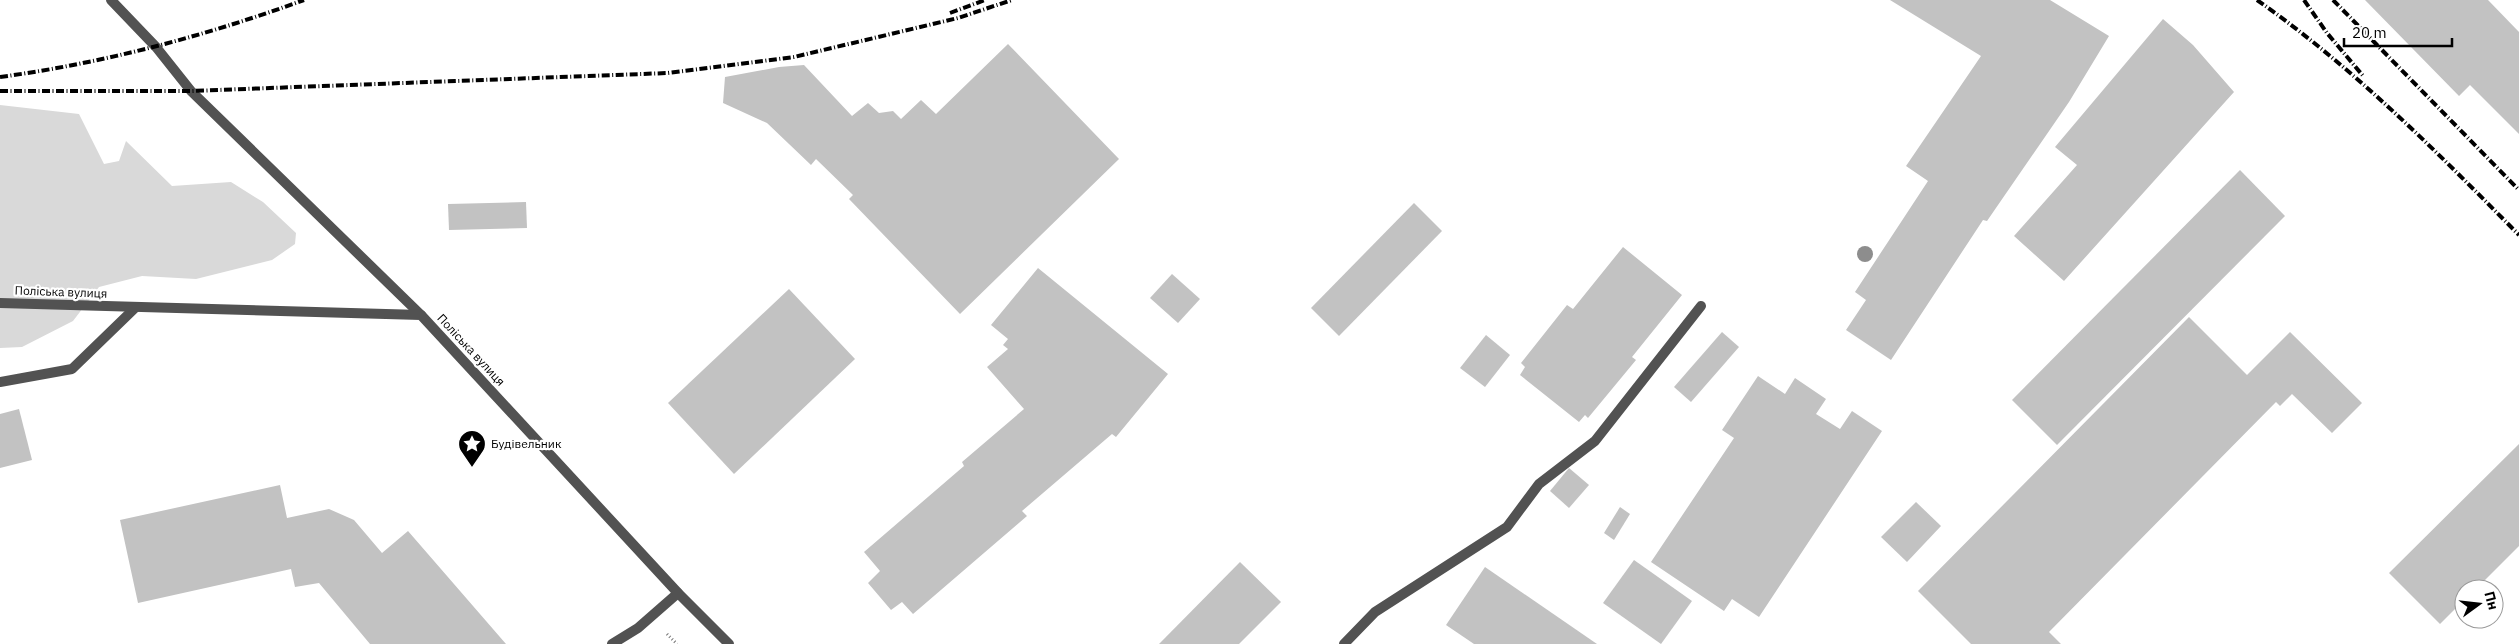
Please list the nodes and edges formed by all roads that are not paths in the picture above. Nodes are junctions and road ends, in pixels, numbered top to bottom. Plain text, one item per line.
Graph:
1 (111, 0) edge
2 (0, 303) edge
3 (1701, 306) dead end
4 (136, 307) junction
5 (422, 315) junction
6 (0, 382) edge
7 (678, 594) junction
8 (612, 644) edge
9 (728, 644) edge
10 (1344, 644) edge

1 - 5 street
2 - 4 street, Поліська вулиця
3 - 10 street
4 - 5 street, Поліська вулиця
4 - 6 street
5 - 7 street, Поліська вулиця
7 - 8 street
7 - 9 street, Поліська вулиця

